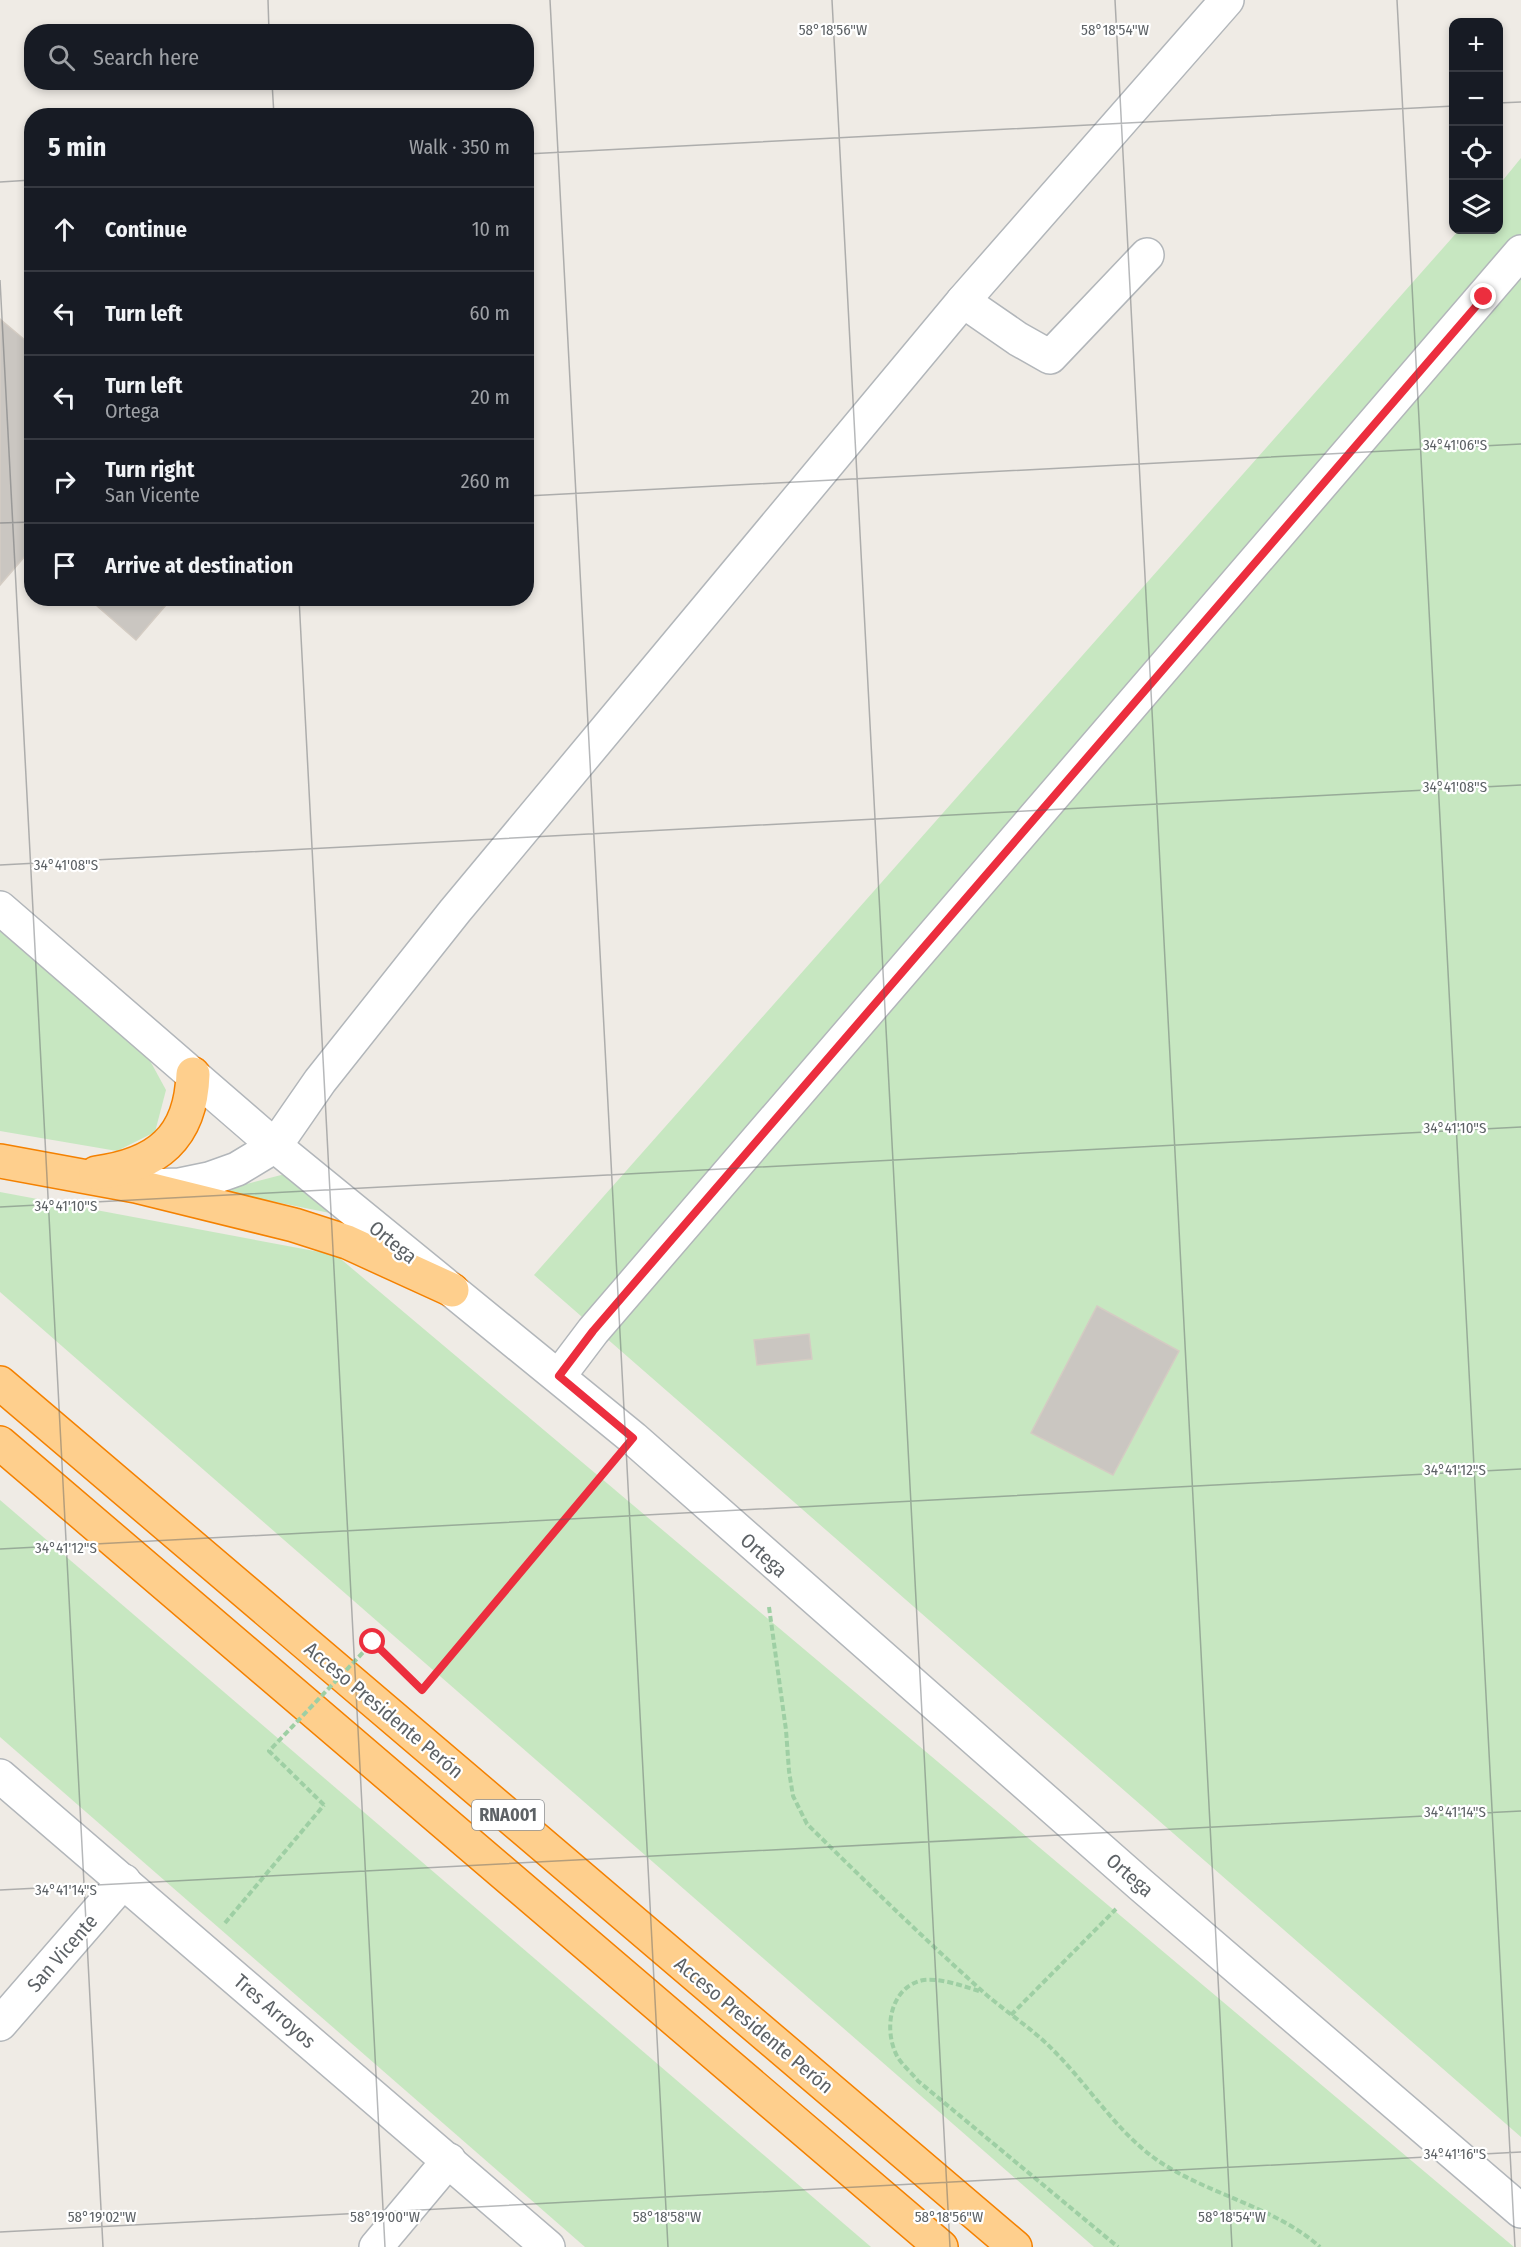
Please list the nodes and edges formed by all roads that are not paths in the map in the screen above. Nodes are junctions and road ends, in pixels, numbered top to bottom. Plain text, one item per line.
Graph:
1 (1227, 0) edge
2 (1521, 252) edge
3 (1147, 255) dead end
4 (963, 301) junction
5 (0, 908) edge
6 (193, 1074) junction
7 (275, 1146) junction
8 (0, 1161) edge
9 (83, 1176) junction
10 (136, 1186) junction
11 (452, 1290) junction
12 (559, 1376) junction
13 (0, 1383) edge
14 (0, 1443) edge
15 (0, 1776) edge
16 (124, 1881) junction
17 (0, 2024) edge
18 (449, 2160) junction
19 (1521, 2211) edge
20 (376, 2247) edge
21 (548, 2247) edge
22 (942, 2247) edge
23 (1015, 2247) edge

1 - 4 street
2 - 12 street
3 - 4 street
4 - 7 street
5 - 6 street, Ortega
6 - 7 street, Ortega
6 - 9 highway
7 - 10 street
7 - 11 street, Ortega
8 - 9 highway
9 - 10 highway
10 - 11 highway
11 - 12 street, Ortega
12 - 19 street, Ortega
13 - 23 highway, Acceso Presidente Perón / RNA001
14 - 22 highway, RNA001
15 - 16 street, Tres Arroyos
16 - 17 street, San Vicente
16 - 18 street, Tres Arroyos
18 - 20 street
18 - 21 street, Tres Arroyos

